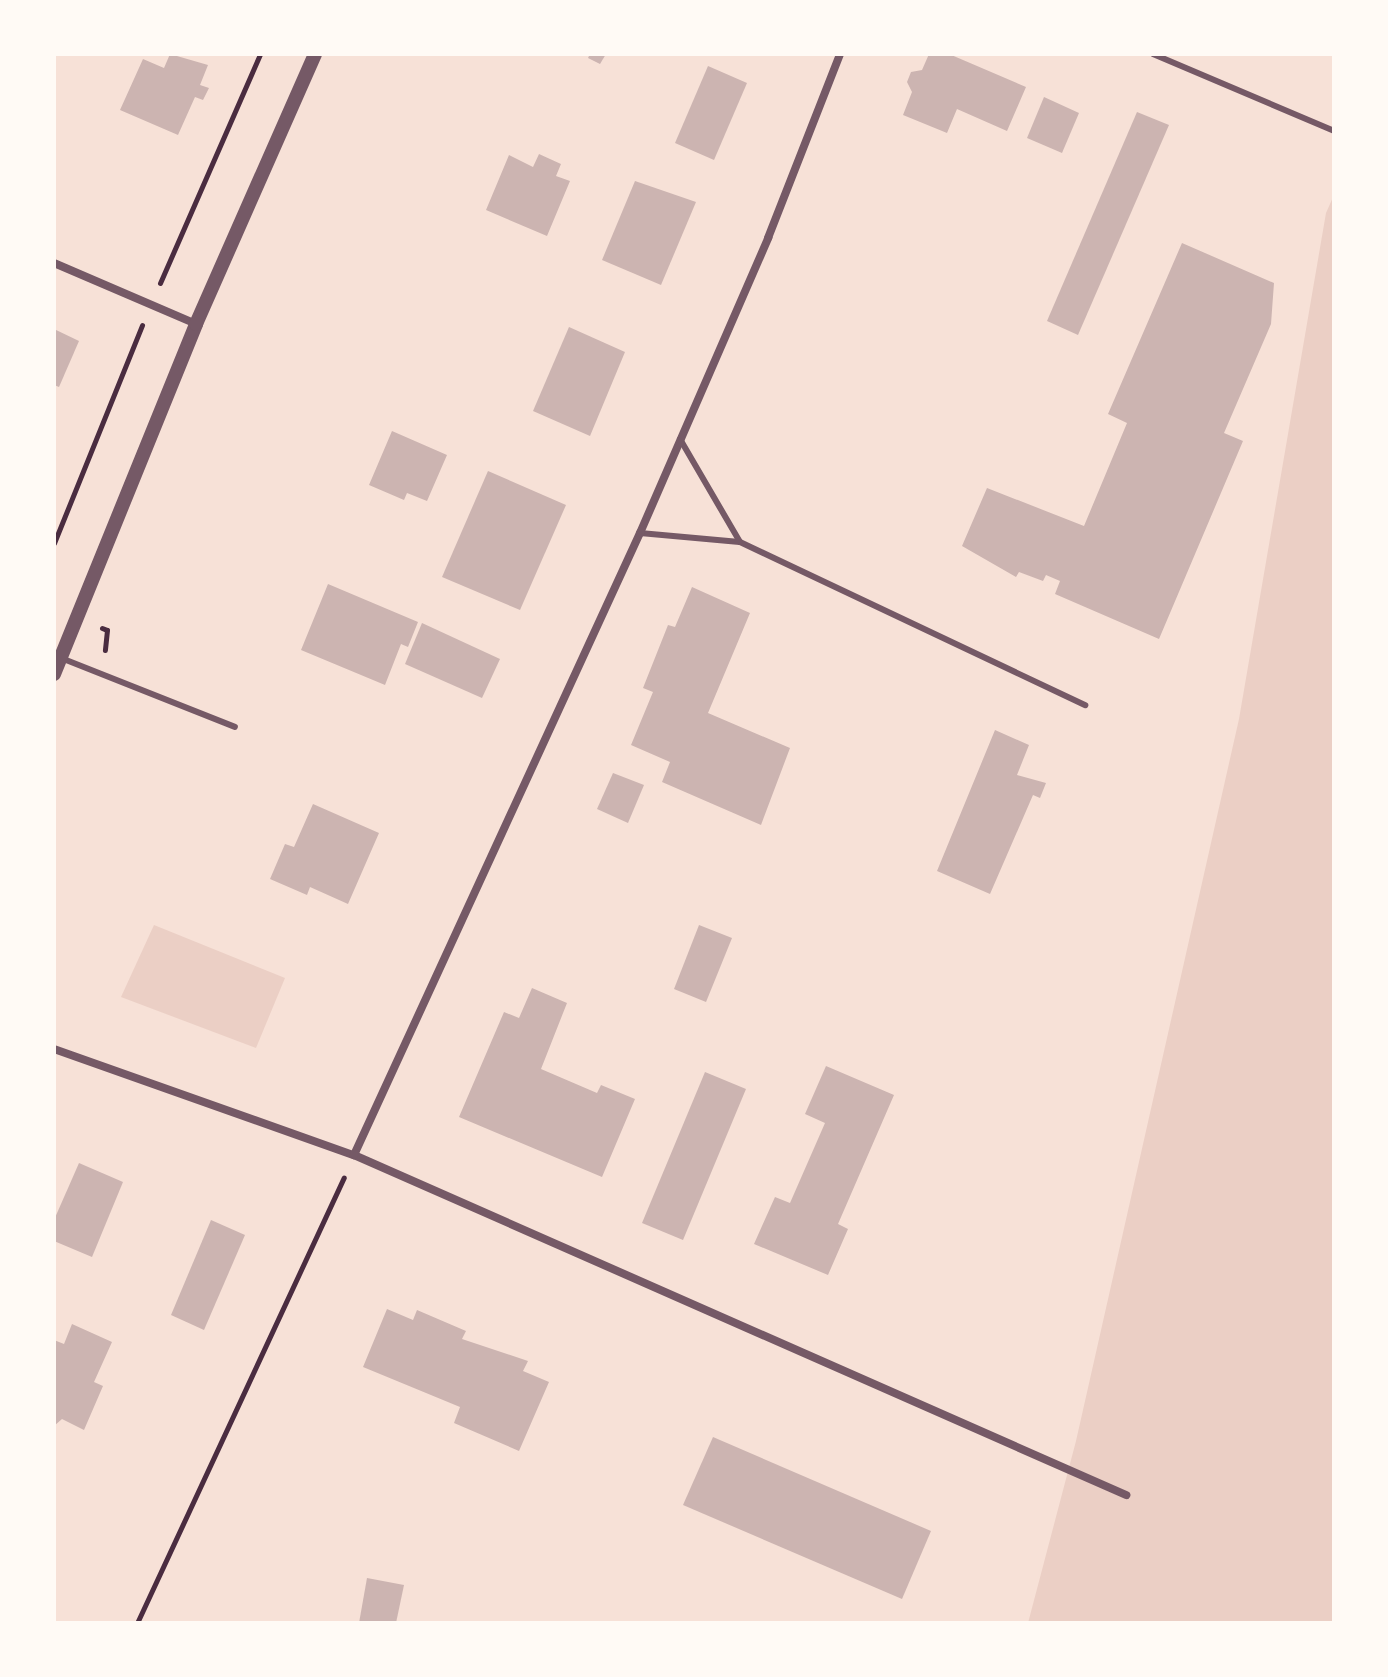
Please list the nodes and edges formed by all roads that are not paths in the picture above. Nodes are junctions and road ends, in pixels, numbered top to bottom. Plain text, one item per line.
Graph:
1 (315, 54) edge
2 (840, 54) edge
3 (1153, 54) edge
4 (1334, 131) edge
5 (54, 263) edge
6 (196, 324) junction
7 (680, 438) junction
8 (640, 533) junction
9 (740, 542) junction
10 (61, 658) junction
11 (54, 674) edge
12 (1085, 705) dead end
13 (235, 727) dead end
14 (54, 1049) edge
15 (354, 1155) junction
16 (1126, 1495) dead end

1 - 6 street
2 - 7 street
3 - 4 lane
5 - 6 street
6 - 10 street
7 - 8 street
7 - 9 lane
8 - 9 lane
8 - 15 street
9 - 12 lane
10 - 11 street
10 - 13 lane
14 - 15 street
15 - 16 street

